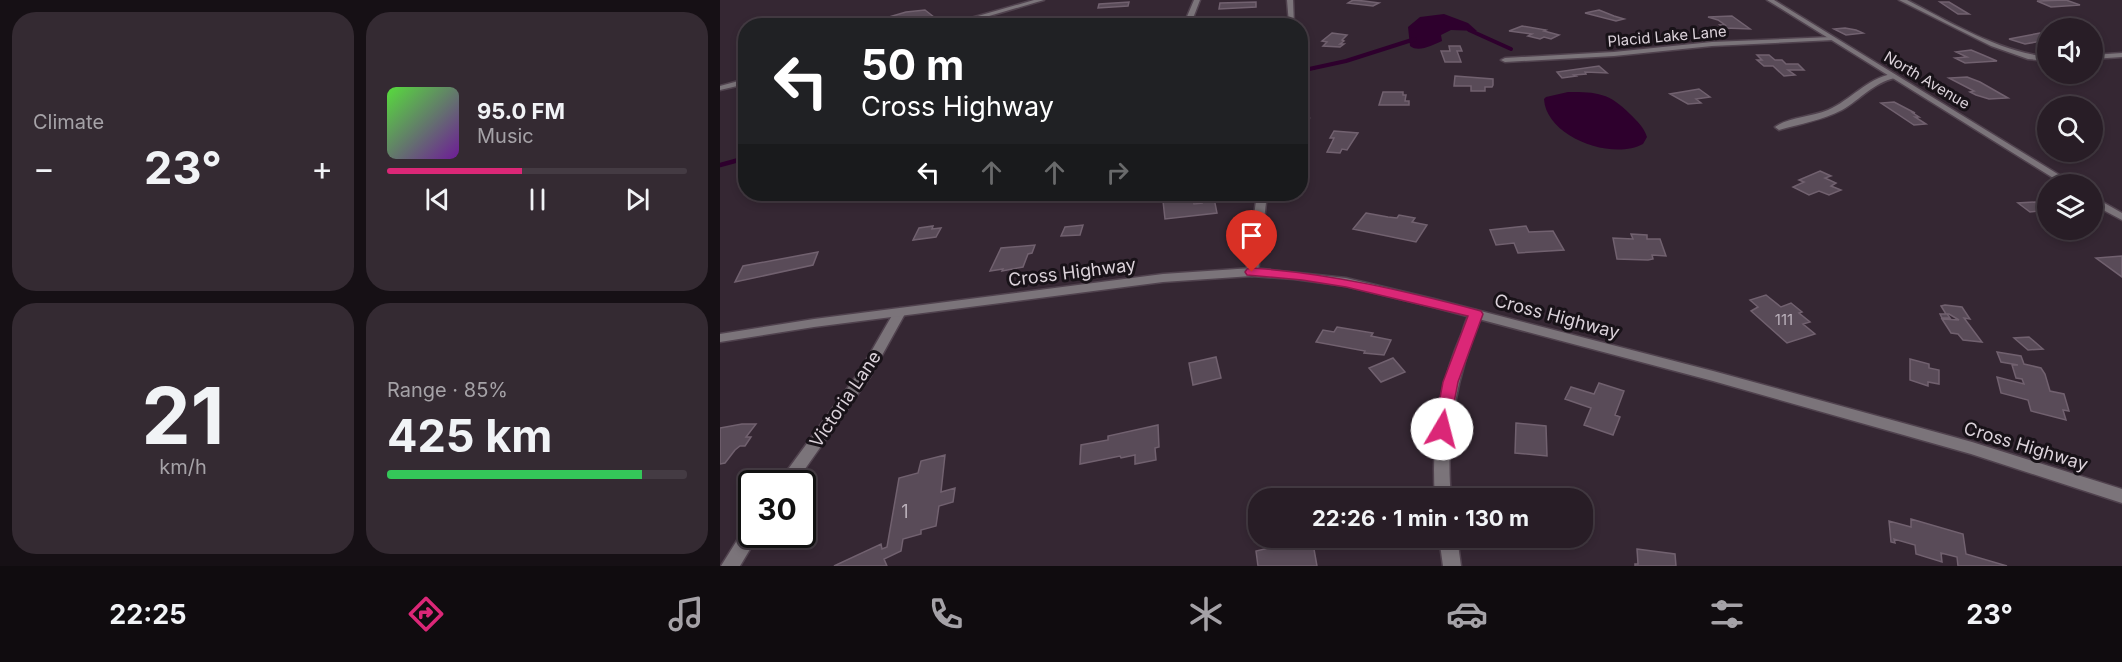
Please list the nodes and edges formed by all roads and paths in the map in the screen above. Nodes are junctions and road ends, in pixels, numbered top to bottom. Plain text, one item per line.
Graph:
1 (1041, 0) edge
2 (1197, 0) edge
3 (1290, 0) edge
4 (1770, 0) edge
5 (1902, 0) edge
6 (975, 18) edge
7 (1189, 18) edge
8 (1292, 18) edge
9 (1831, 39) junction
10 (2122, 55) edge
11 (2103, 56) edge
12 (2037, 58) edge
13 (1505, 60) dead end
14 (1892, 76) junction
15 (738, 83) edge
16 (720, 88) edge
17 (1779, 127) dead end
18 (2053, 174) edge
19 (1261, 201) edge
20 (2103, 206) edge
21 (2122, 218) edge
22 (1252, 272) junction
23 (900, 312) junction
24 (1476, 314) junction
25 (720, 338) edge
26 (795, 470) edge
27 (1442, 488) edge
28 (2122, 495) edge
29 (741, 548) edge
30 (1450, 548) edge
31 (730, 566) edge
32 (1452, 566) edge

1 - 6 street
2 - 7 street
3 - 8 street
4 - 9 street, North Avenue
5 - 12 street
9 - 13 street, Placid Lake Lane
9 - 14 street, North Avenue
10 - 11 street
14 - 17 street
14 - 18 street, North Avenue
15 - 16 street
19 - 22 street
20 - 21 street
22 - 23 street, Cross Highway
22 - 24 street, Cross Highway
23 - 25 street, Cross Highway
23 - 26 street, Victoria Lane
24 - 27 street
24 - 28 street, Cross Highway
29 - 31 street
30 - 32 street

